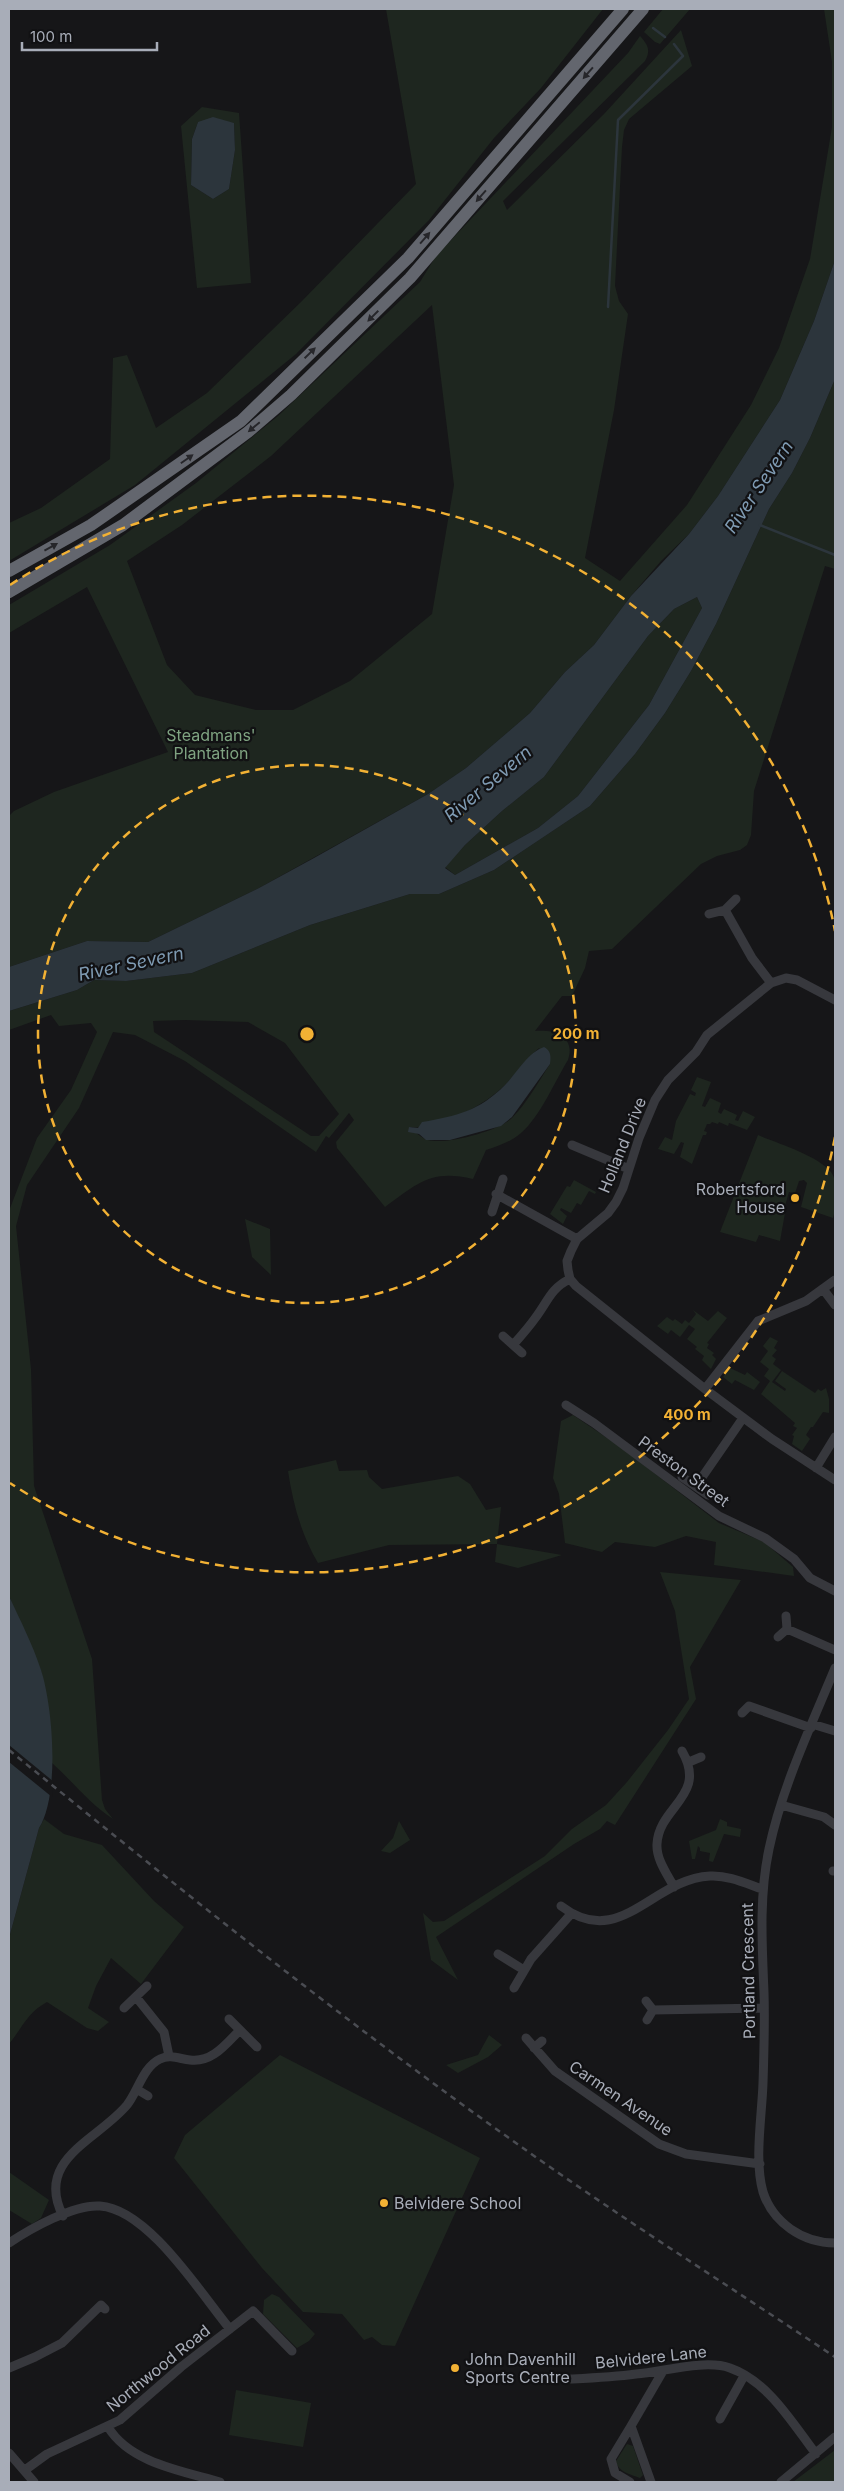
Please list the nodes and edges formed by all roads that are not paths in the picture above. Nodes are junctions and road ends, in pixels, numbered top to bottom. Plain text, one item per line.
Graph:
1 (623, 9) edge
2 (643, 9) edge
3 (9, 571) edge
4 (9, 592) edge
5 (736, 899) dead end
6 (725, 910) junction
7 (709, 914) dead end
8 (770, 983) junction
9 (835, 1000) edge
10 (572, 1145) dead end
11 (630, 1169) junction
12 (502, 1179) dead end
13 (496, 1194) junction
14 (492, 1212) dead end
15 (577, 1239) junction
16 (570, 1279) junction
17 (835, 1280) edge
18 (823, 1289) junction
19 (835, 1304) edge
20 (503, 1336) dead end
21 (514, 1345) junction
22 (522, 1353) dead end
23 (705, 1389) junction
24 (566, 1405) dead end
25 (743, 1418) junction
26 (835, 1437) edge
27 (816, 1468) junction
28 (682, 1477) dead end
29 (835, 1480) edge
30 (696, 1486) junction
31 (708, 1495) dead end
32 (835, 1591) edge
33 (786, 1616) dead end
34 (787, 1629) junction
35 (778, 1637) dead end
36 (835, 1650) edge
37 (835, 1668) edge
38 (746, 1705) dead end
39 (811, 1726) junction
40 (835, 1730) edge
41 (682, 1752) dead end
42 (701, 1757) dead end
43 (688, 1762) junction
44 (781, 1805) junction
45 (835, 1825) edge
46 (674, 1887) junction
47 (762, 1889) junction
48 (561, 1906) dead end
49 (571, 1914) junction
50 (498, 1954) dead end
51 (524, 1970) junction
52 (147, 1986) dead end
53 (514, 1988) dead end
54 (136, 1997) junction
55 (646, 2001) dead end
56 (124, 2008) dead end
57 (764, 2008) junction
58 (652, 2010) junction
59 (229, 2018) dead end
60 (647, 2020) dead end
61 (240, 2030) junction
62 (526, 2038) dead end
63 (542, 2042) dead end
64 (257, 2047) dead end
65 (534, 2048) junction
66 (169, 2056) junction
67 (138, 2090) junction
68 (148, 2096) dead end
69 (760, 2164) junction
70 (63, 2216) junction
71 (9, 2243) edge
72 (835, 2243) edge
73 (101, 2305) dead end
74 (230, 2329) junction
75 (292, 2351) dead end
76 (9, 2368) edge
77 (663, 2371) junction
78 (744, 2376) junction
79 (571, 2379) dead end
80 (720, 2418) dead end
81 (631, 2426) junction
82 (108, 2427) junction
83 (835, 2437) edge
84 (9, 2453) edge
85 (816, 2454) junction
86 (25, 2470) junction
87 (34, 2482) edge
88 (220, 2482) edge
89 (630, 2482) edge
90 (651, 2482) edge
91 (781, 2482) edge

3 -> 1 highway
2 -> 4 highway
5 - 6 street
6 - 7 street
6 - 8 street
8 - 9 street
8 - 11 street, Holland Drive
10 - 11 street
11 - 15 street, Holland Drive
12 - 13 street
13 - 14 street
13 - 15 street
15 - 16 street, Holland Drive
16 - 21 street
16 - 23 street
17 - 18 street
18 - 19 street
18 - 23 street
20 - 21 street
21 - 22 street
23 - 25 street
24 - 32 street, Preston Street
25 - 27 street
25 - 30 street
26 - 27 street
27 - 29 street
28 - 30 street
30 - 31 street
33 - 34 street
34 - 35 street
34 - 36 street
37 - 39 street, Portland Crescent
38 - 39 street
39 - 40 street
39 - 44 street, Portland Crescent
41 - 43 street
42 - 43 street
43 - 46 street
44 - 45 street
44 - 47 street, Portland Crescent
46 - 47 street
46 - 49 street
47 - 57 street, Portland Crescent
48 - 49 street
49 - 51 street
50 - 51 street
51 - 53 street
52 - 54 street
54 - 56 street
54 - 66 street
55 - 58 street
57 - 58 street
57 - 69 street, Portland Crescent
58 - 60 street
59 - 61 street
61 - 64 street
61 - 66 street
62 - 65 street, Carmen Avenue
63 - 65 street
65 - 69 street, Carmen Avenue
66 - 67 street
67 - 68 street
67 - 70 street
69 - 72 street, Portland Crescent
70 - 71 street
70 - 74 street
73 - 76 street
74 - 75 street, Northwood Road
74 - 82 street, Northwood Road
77 - 78 street, Belvidere Lane
77 - 79 street, Belvidere Lane
77 - 81 street
78 - 80 street
78 - 85 street, Belvidere Lane
81 - 89 street
81 - 90 street
82 - 86 street, Northwood Road
82 - 88 street
83 - 85 street
84 - 86 street
85 - 91 street
86 - 87 street

